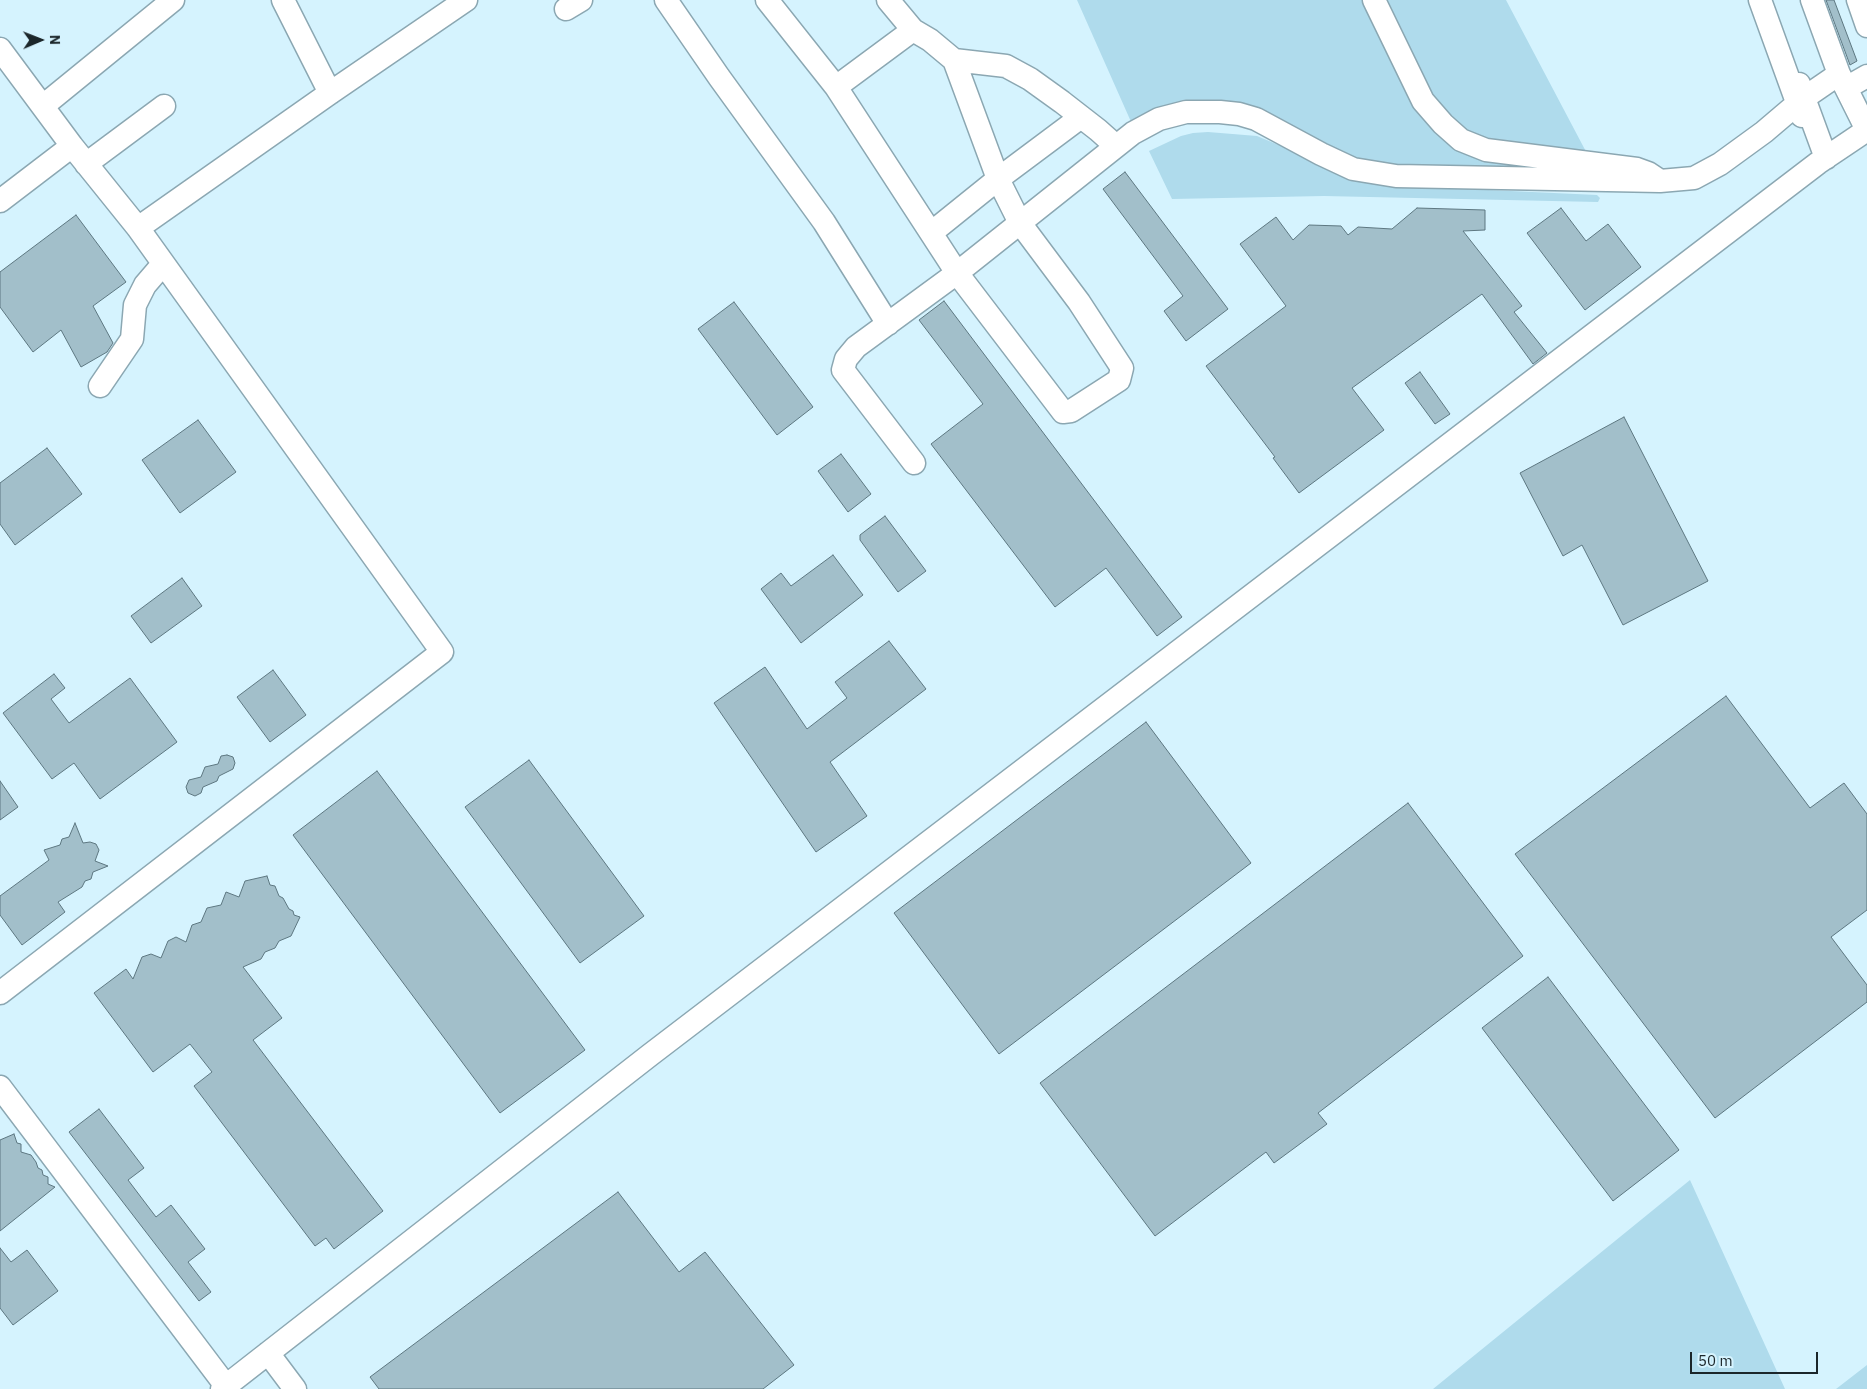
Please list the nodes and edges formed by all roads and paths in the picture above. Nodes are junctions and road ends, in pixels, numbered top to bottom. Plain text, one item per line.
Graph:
1 (173, 0) edge
2 (282, 0) edge
3 (466, 0) edge
4 (666, 0) edge
5 (767, 0) edge
6 (888, 0) edge
7 (1374, 0) edge
8 (1760, 0) edge
9 (1770, 0) edge
10 (1812, 0) edge
11 (1858, 0) edge
12 (1867, 26) edge
13 (913, 30) junction
14 (0, 49) edge
15 (954, 60) junction
16 (1867, 76) edge
17 (1843, 81) junction
18 (836, 87) junction
19 (330, 93) junction
20 (1801, 101) junction
21 (43, 106) junction
22 (164, 106) dead end
23 (1081, 117) junction
24 (1867, 130) edge
25 (72, 146) junction
26 (1116, 146) junction
27 (1822, 161) junction
28 (86, 164) junction
29 (998, 179) junction
30 (1660, 181) junction
31 (0, 200) edge
32 (1020, 223) junction
33 (138, 228) junction
34 (931, 234) junction
35 (163, 264) junction
36 (957, 273) junction
37 (888, 324) junction
38 (100, 386) dead end
39 (914, 464) dead end
40 (0, 993) edge
41 (0, 1087) edge
42 (268, 1353) junction
43 (224, 1388) edge
44 (295, 1389) edge

1 - 21 street
2 - 19 street
3 - 19 street
4 - 37 street
5 - 18 street
6 - 13 street
7 - 30 street
8 - 20 street
9 - 20 street
10 - 17 street
11 - 12 street
13 - 15 street
13 - 18 street
14 - 21 street
15 - 23 street
15 - 29 street
16 - 17 street
17 - 20 street
17 - 24 street
18 - 34 street
19 - 33 street
20 - 27 street
20 - 30 street
21 - 25 street
22 - 28 street
23 - 26 street
23 - 29 street
24 - 27 street
25 - 28 street
25 - 31 street
26 - 30 street
26 - 32 street
27 - 42 street
28 - 33 street
29 - 32 street
29 - 34 street
32 - 36 street
32 - 36 street
33 - 35 street
34 - 36 street
35 - 38 street
35 - 40 street
36 - 37 street
37 - 39 street
41 - 43 street
42 - 43 street
42 - 44 street

